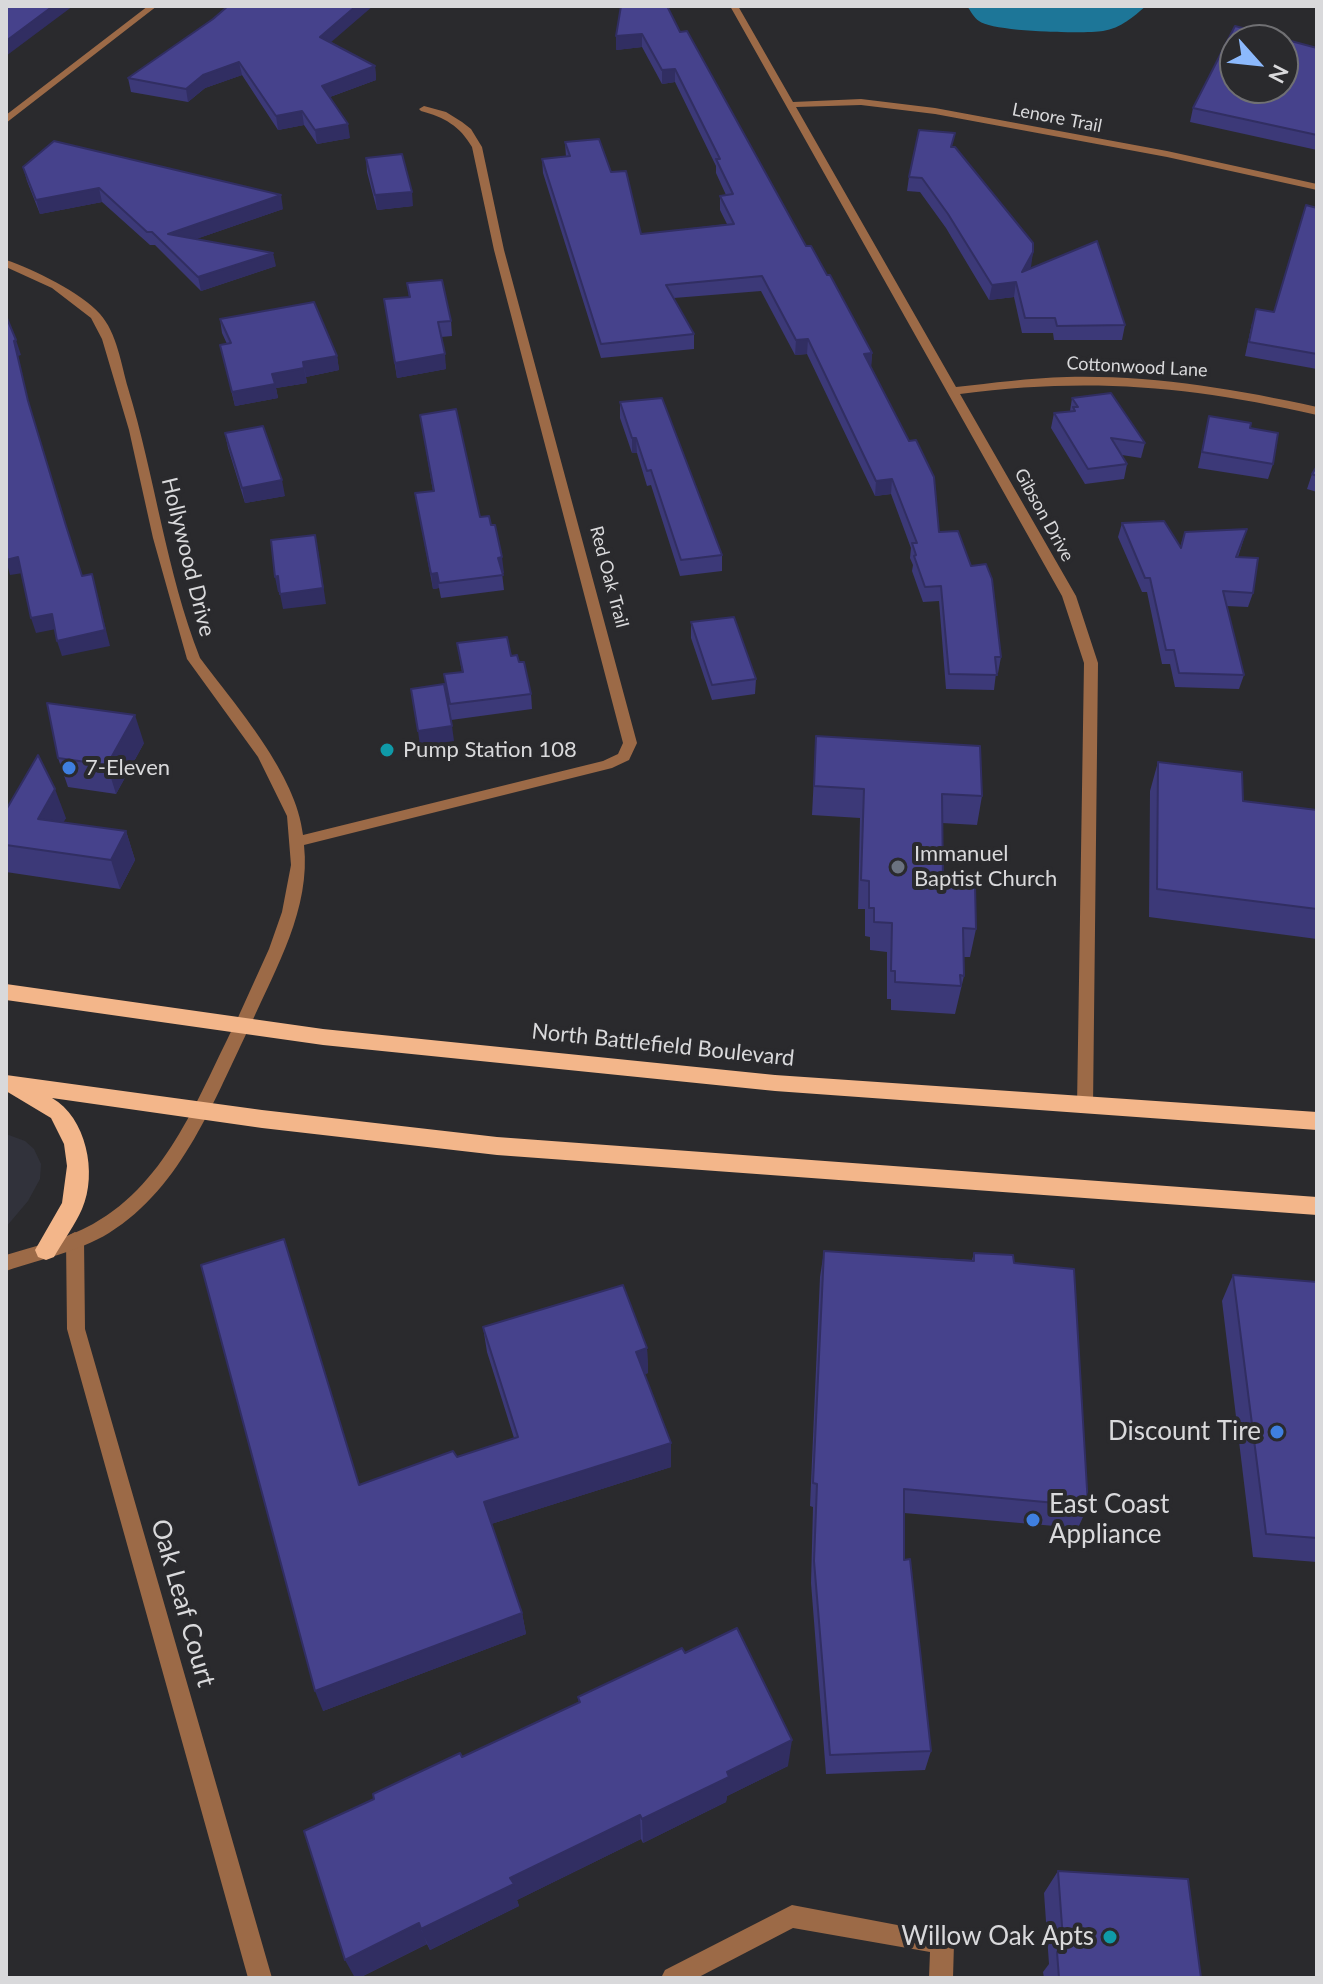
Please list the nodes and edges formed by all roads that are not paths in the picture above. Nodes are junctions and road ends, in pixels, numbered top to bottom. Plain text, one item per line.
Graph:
1 (153, 6) edge
2 (734, 6) edge
3 (788, 105) junction
4 (424, 109) dead end
5 (6, 120) edge
6 (1317, 187) edge
7 (6, 263) edge
8 (954, 391) junction
9 (1317, 411) edge
10 (299, 841) junction
11 (6, 992) edge
12 (243, 1024) junction
13 (8, 1083) edge
14 (1085, 1106) junction
15 (199, 1110) junction
16 (1317, 1121) edge
17 (1317, 1206) edge
18 (75, 1240) junction
19 (46, 1250) junction
20 (6, 1263) edge
21 (260, 1978) edge
22 (673, 1978) edge
23 (941, 1978) edge

1 - 5 street
2 - 3 street, Gibson Drive
3 - 6 street, Lenore Trail
3 - 8 street, Gibson Drive
4 - 10 street, Red Oak Trail
7 - 10 street, Hollywood Drive
8 - 9 street, Cottonwood Lane
8 - 14 street, Gibson Drive
10 - 12 street, Hollywood Drive
11 - 12 main road, North Battlefield Boulevard
12 - 14 main road, North Battlefield Boulevard
12 - 15 street, Hollywood Drive
13 - 15 main road
13 - 19 main road
14 - 16 main road, North Battlefield Boulevard
15 - 17 main road
15 - 18 street, Hollywood Drive
18 - 19 street, Hollywood Drive
18 - 21 street, Oak Leaf Court
19 - 20 street, Hollywood Drive
22 - 23 street

